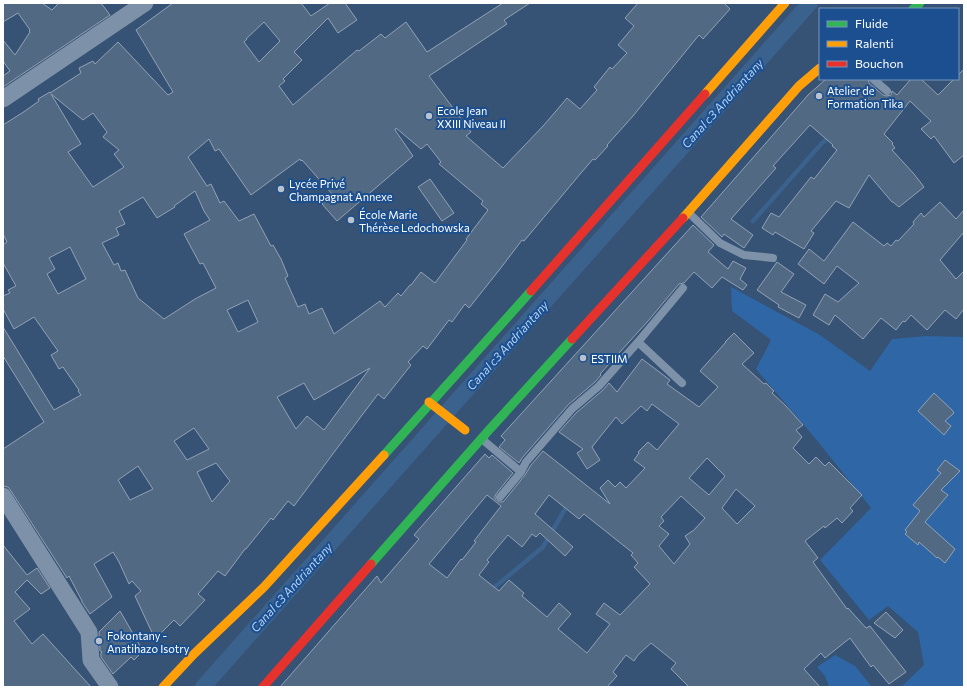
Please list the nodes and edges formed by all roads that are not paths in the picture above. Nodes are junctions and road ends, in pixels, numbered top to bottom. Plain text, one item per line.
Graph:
1 (145, 3) edge
2 (785, 3) edge
3 (819, 69) edge
4 (874, 80) edge
5 (887, 91) dead end
6 (3, 99) edge
7 (687, 212) junction
8 (773, 258) dead end
9 (682, 288) dead end
10 (638, 342) junction
11 (682, 383) dead end
12 (444, 390) junction
13 (489, 430) junction
14 (521, 472) junction
15 (3, 496) edge
16 (500, 497) dead end
17 (110, 687) edge
18 (163, 687) edge
19 (263, 687) edge

1 - 6 street
2 - 12 main road
3 - 7 main road
4 - 5 lane
7 - 8 lane
7 - 13 main road
9 - 10 lane
10 - 11 lane
10 - 14 lane
12 - 13 main road, bridge
12 - 18 main road
13 - 14 lane
13 - 19 main road
14 - 16 lane
15 - 17 street

